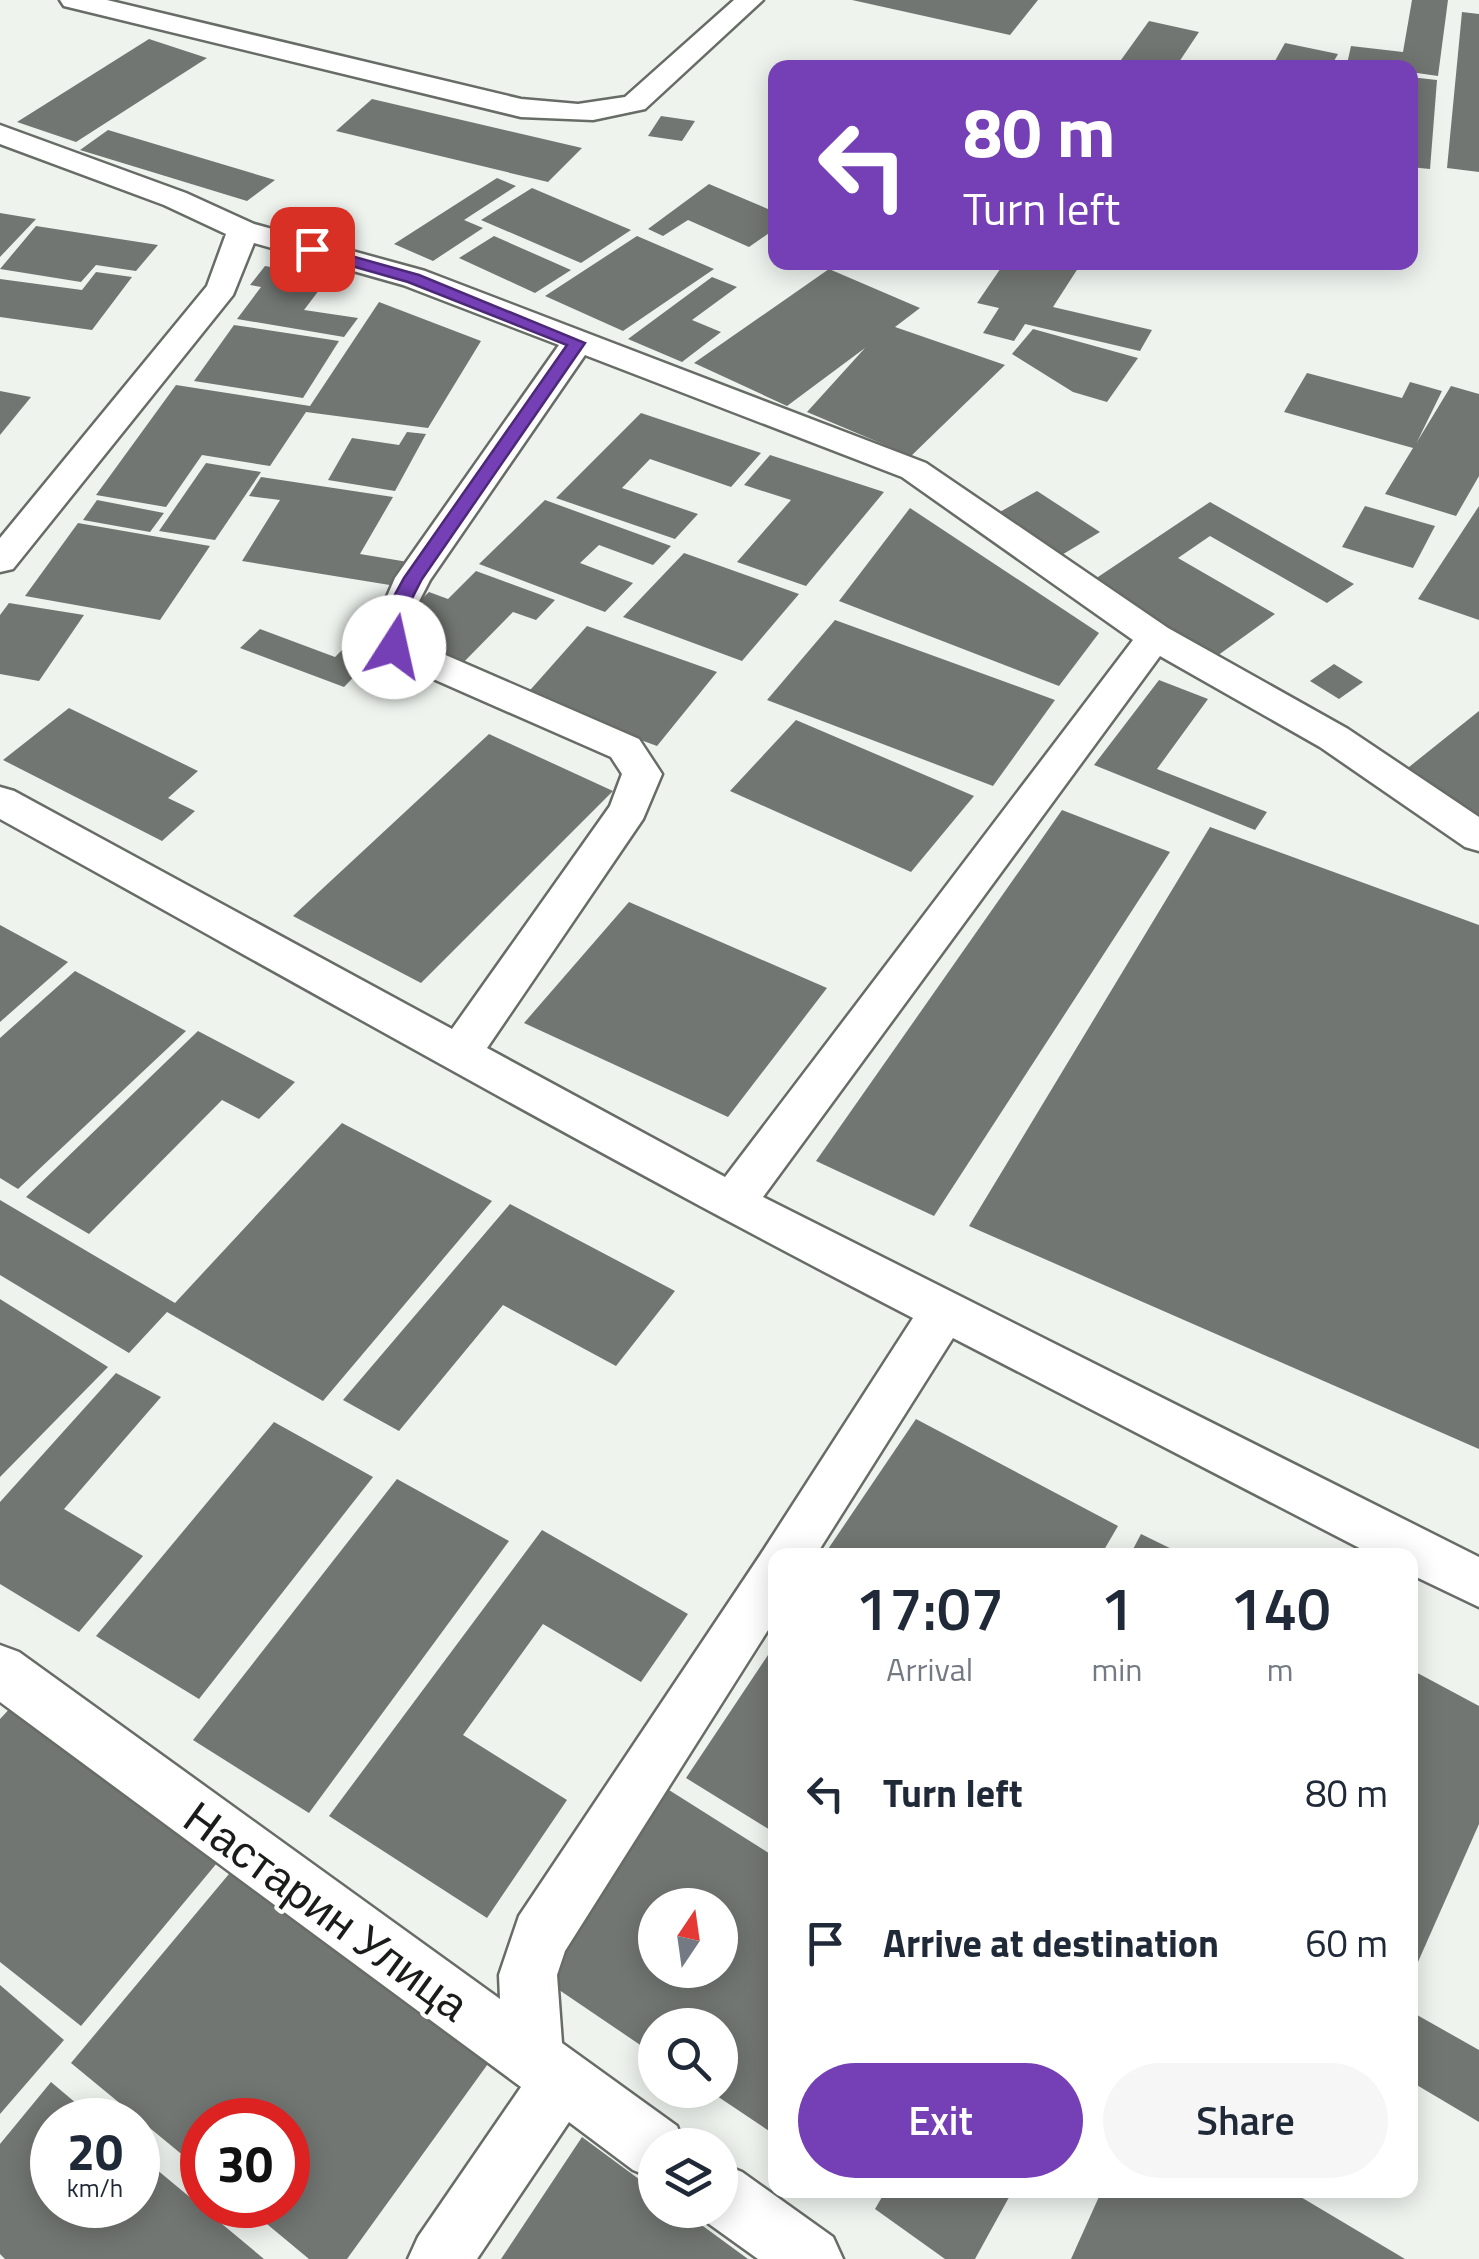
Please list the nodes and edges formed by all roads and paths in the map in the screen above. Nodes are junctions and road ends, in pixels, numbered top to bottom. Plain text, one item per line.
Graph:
1 (73, 0) edge
2 (750, 0) edge
3 (0, 134) edge
4 (244, 230) junction
5 (577, 343) junction
6 (0, 561) edge
7 (1155, 637) junction
8 (0, 802) edge
9 (1479, 836) edge
10 (458, 1055) junction
11 (732, 1203) junction
12 (944, 1311) junction
13 (791, 1548) edge
14 (1410, 1548) edge
15 (1418, 1552) edge
16 (1479, 1583) edge
17 (768, 1584) edge
18 (0, 1670) edge
19 (547, 2071) junction
20 (638, 2136) edge
21 (738, 2207) edge
22 (440, 2259) edge
23 (811, 2259) edge

1 - 2 street
3 - 4 street
4 - 5 street
4 - 6 street
5 - 7 street
5 - 10 street
7 - 9 street
7 - 11 street
8 - 10 street
10 - 11 street
11 - 12 street
12 - 13 street
12 - 14 street
15 - 16 street
17 - 19 street
18 - 19 street, Настарин Улица
19 - 20 street, Настарин Улица
19 - 22 street
21 - 23 street

